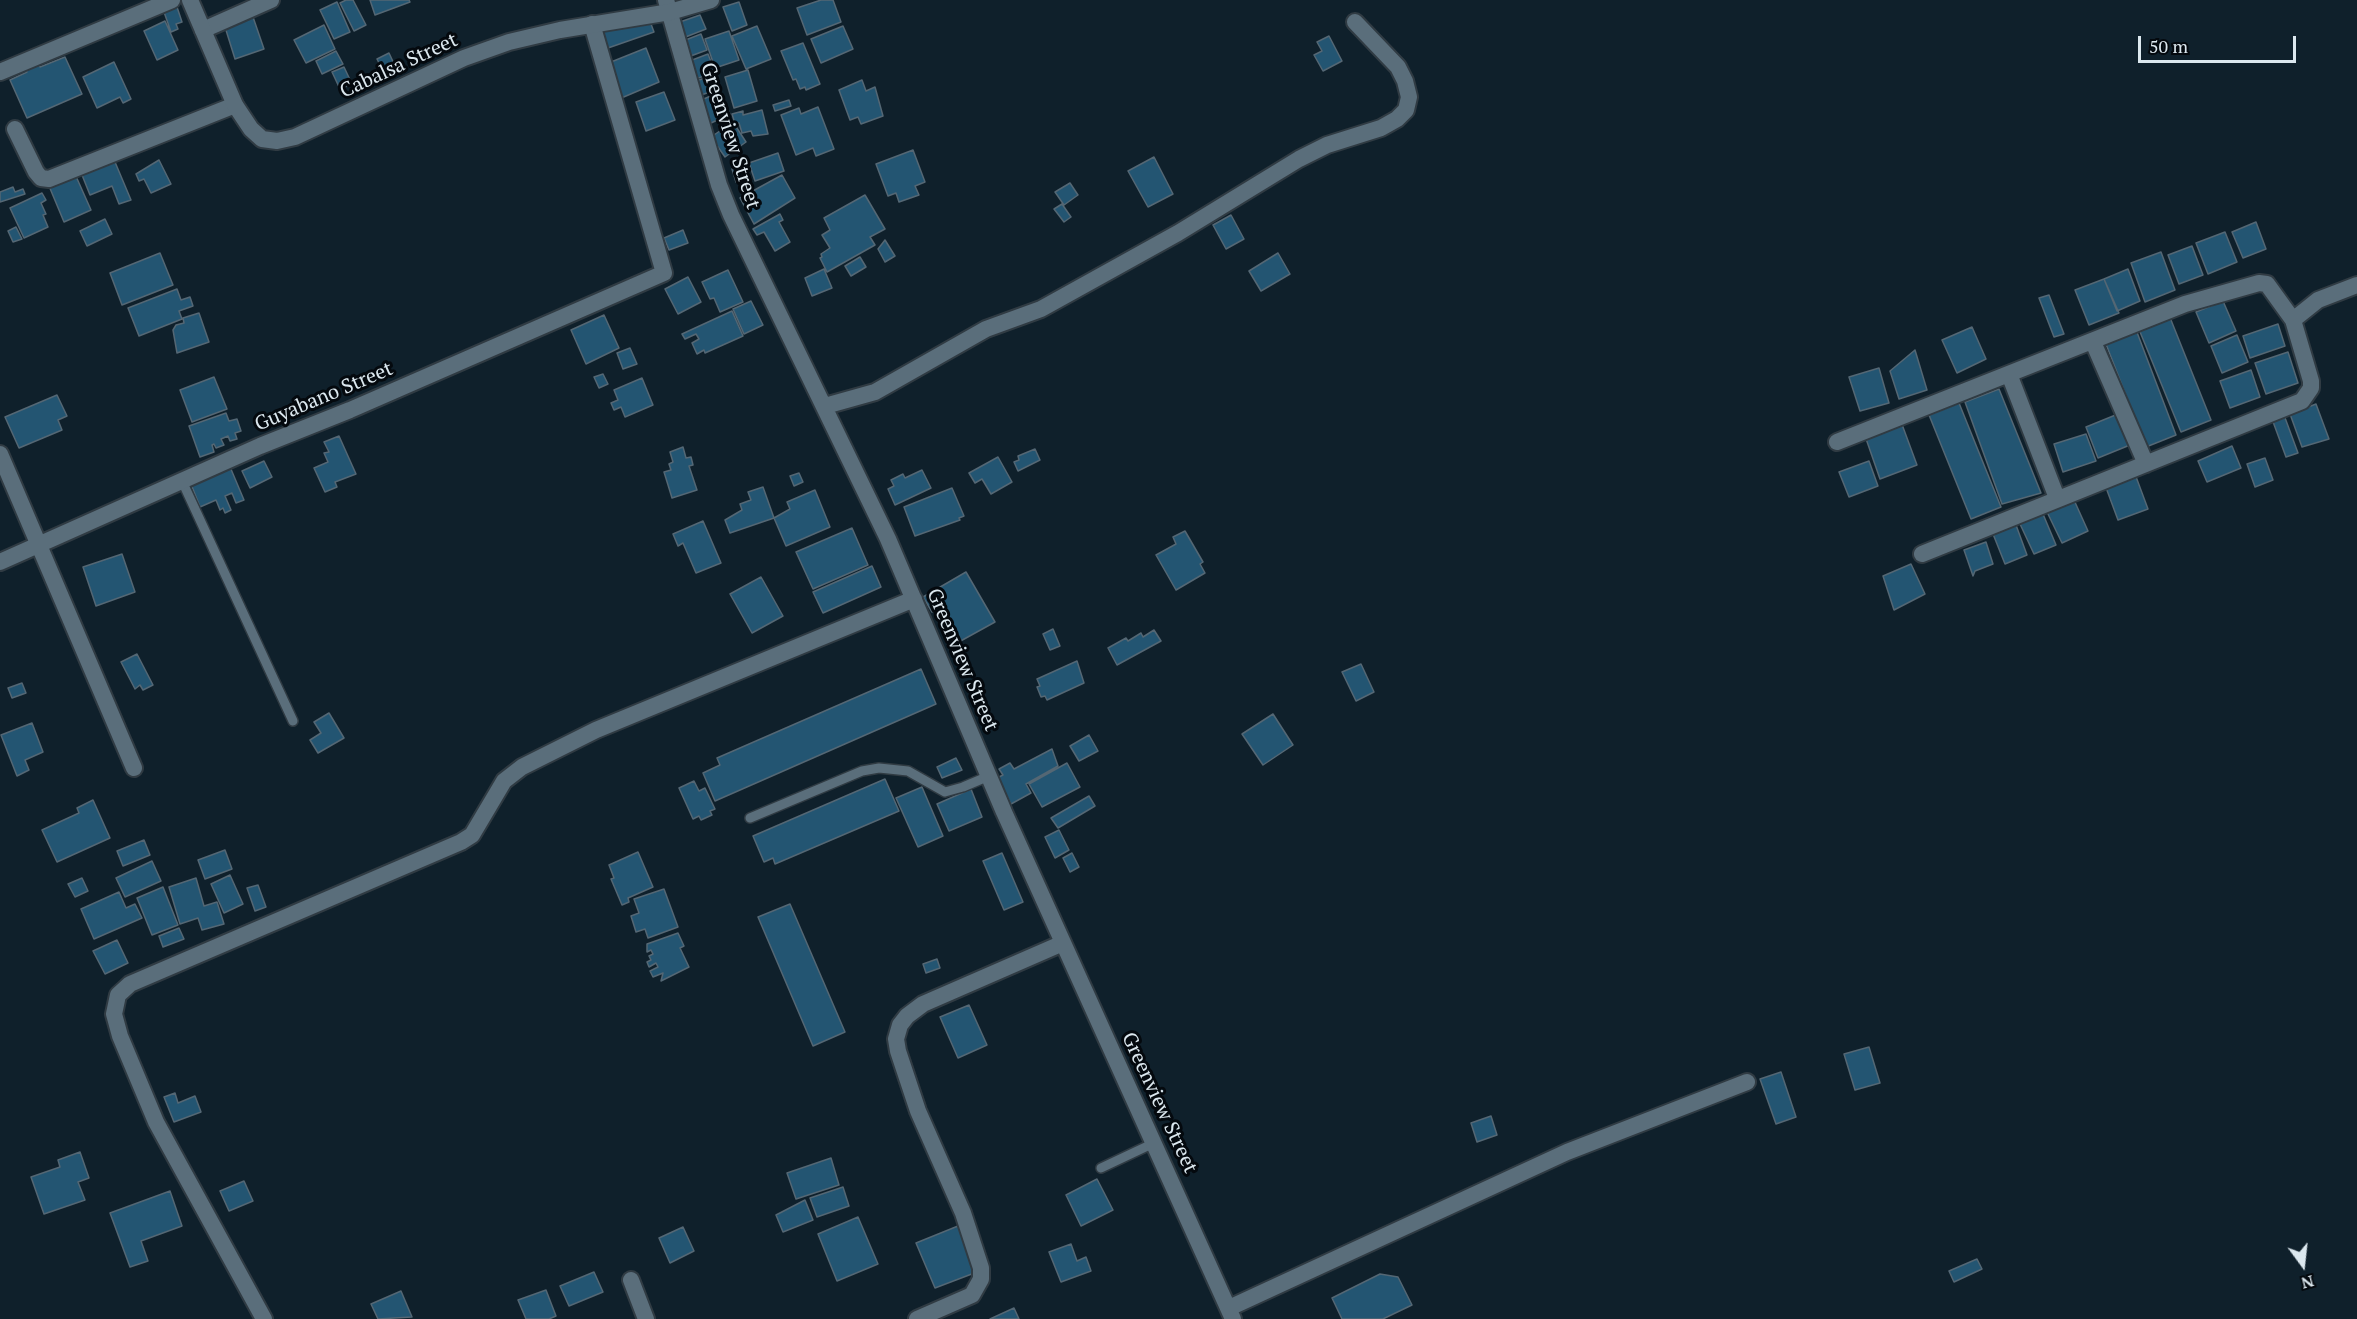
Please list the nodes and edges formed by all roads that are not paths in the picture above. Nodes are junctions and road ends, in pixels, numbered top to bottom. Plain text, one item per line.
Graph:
1 (172, 0) edge
2 (190, 0) edge
3 (271, 0) edge
4 (711, 0) edge
5 (668, 6) edge
6 (1355, 22) dead end
7 (592, 24) junction
8 (202, 30) junction
9 (0, 72) edge
10 (235, 105) junction
11 (15, 129) dead end
12 (2357, 285) edge
13 (2293, 320) junction
14 (2092, 342) junction
15 (2009, 374) junction
16 (825, 406) junction
17 (1837, 442) dead end
18 (0, 454) edge
19 (2146, 464) junction
20 (182, 482) junction
21 (2058, 498) junction
22 (39, 546) junction
23 (1922, 554) dead end
24 (0, 562) edge
25 (914, 600) junction
26 (293, 721) dead end
27 (134, 768) dead end
28 (989, 776) junction
29 (750, 818) dead end
30 (1062, 943) junction
31 (1747, 1082) dead end
32 (1154, 1143) junction
33 (1101, 1168) dead end
34 (631, 1280) dead end
35 (1231, 1314) edge
36 (264, 1319) edge
37 (646, 1319) edge
38 (917, 1319) edge

1 - 9 street
2 - 8 street, Cabalsa Street
3 - 8 street
4 - 5 street, Cabalsa Street
5 - 7 street, Cabalsa Street
5 - 16 street, Greenview Street
6 - 16 street
7 - 10 street, Cabalsa Street
7 - 20 street, Guyabano Street
8 - 10 street, Cabalsa Street
10 - 11 street
12 - 13 street
13 - 14 street
13 - 19 street
14 - 15 street
14 - 19 street
15 - 17 street
15 - 21 street
16 - 25 street, Greenview Street
18 - 22 street
19 - 21 street
20 - 22 street, Guyabano Street
20 - 26 lane
21 - 23 street
22 - 24 street, Guyabano Street
22 - 27 street
25 - 28 street, Greenview Street
25 - 36 street
28 - 29 lane
28 - 30 street, Greenview Street
30 - 32 street, Greenview Street
30 - 38 street
31 - 35 street
32 - 33 lane
32 - 35 street, Greenview Street
34 - 37 street

